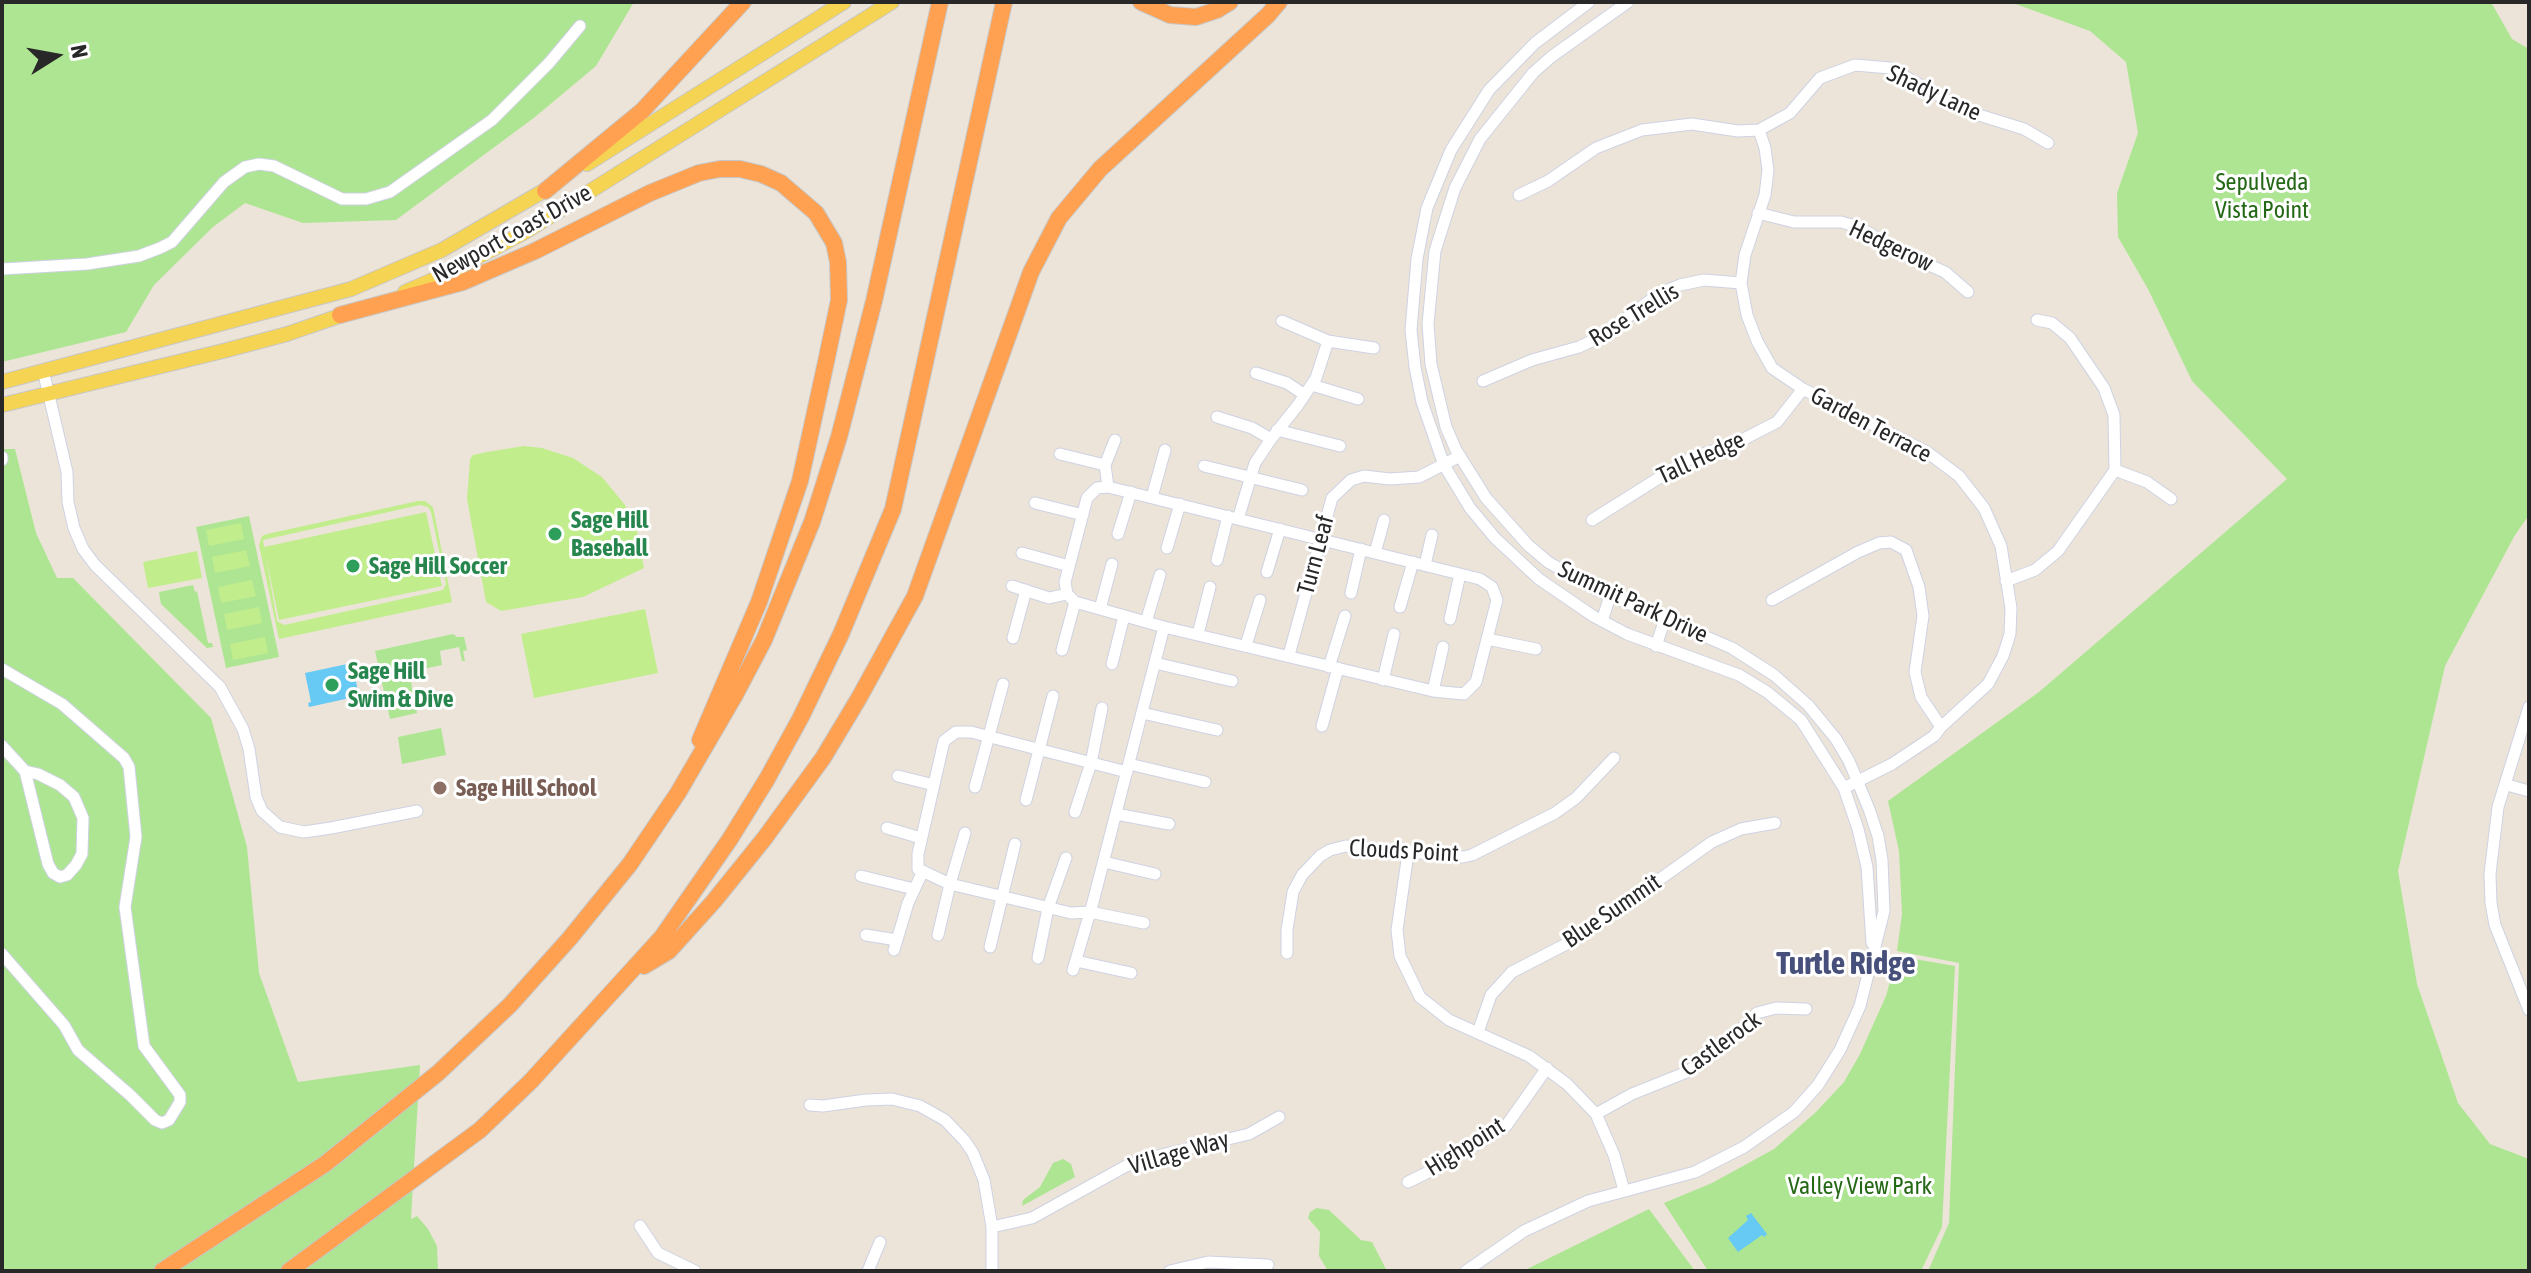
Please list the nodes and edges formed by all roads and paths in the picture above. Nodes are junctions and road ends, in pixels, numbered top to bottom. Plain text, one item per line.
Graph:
1 (743, 2) edge
2 (844, 2) edge
3 (892, 2) edge
4 (940, 2) edge
5 (1004, 2) edge
6 (1141, 2) edge
7 (1230, 2) edge
8 (1279, 2) edge
9 (1589, 2) edge
10 (1628, 2) edge
11 (580, 26) dead end
12 (1759, 130) junction
13 (2048, 143) dead end
14 (545, 191) junction
15 (1519, 195) dead end
16 (1758, 213) junction
17 (2, 269) edge
18 (1741, 283) junction
19 (1968, 292) dead end
20 (340, 315) junction
21 (2037, 320) dead end
22 (1282, 321) dead end
23 (1328, 341) junction
24 (1374, 348) dead end
25 (43, 370) junction
26 (1256, 373) dead end
27 (1483, 381) dead end
28 (2, 382) edge
29 (1803, 389) junction
30 (1308, 390) junction
31 (48, 394) junction
32 (1358, 399) dead end
33 (2, 405) edge
34 (1217, 417) dead end
35 (1274, 434) junction
36 (1115, 440) dead end
37 (1340, 446) dead end
38 (1165, 450) dead end
39 (1060, 454) dead end
40 (1460, 456) junction
41 (1105, 465) junction
42 (1444, 465) junction
43 (1204, 466) dead end
44 (2115, 470) junction
45 (1251, 477) junction
46 (1108, 487) junction
47 (1302, 490) dead end
48 (1131, 492) junction
49 (1152, 497) junction
50 (2171, 499) dead end
51 (1035, 503) dead end
52 (1180, 504) junction
53 (1083, 515) junction
54 (1233, 517) junction
55 (1384, 520) dead end
56 (1592, 520) dead end
57 (1280, 529) junction
58 (1118, 534) dead end
59 (1432, 535) dead end
60 (1320, 538) junction
61 (1167, 548) dead end
62 (1361, 549) junction
63 (1022, 553) dead end
64 (1375, 553) junction
65 (1217, 560) dead end
66 (1112, 564) dead end
67 (1419, 564) junction
68 (1069, 566) junction
69 (1267, 572) dead end
70 (1460, 574) junction
71 (1160, 575) dead end
72 (2006, 581) junction
73 (1012, 586) dead end
74 (1210, 587) dead end
75 (1026, 590) junction
76 (1351, 593) dead end
77 (1610, 596) junction
78 (1071, 598) junction
79 (1260, 600) dead end
80 (1772, 600) dead end
81 (1400, 607) dead end
82 (1100, 609) junction
83 (1124, 616) junction
84 (1345, 616) dead end
85 (1450, 619) dead end
86 (1665, 619) junction
87 (1602, 621) junction
88 (1146, 622) junction
89 (1164, 627) junction
90 (1198, 634) junction
91 (1394, 634) dead end
92 (1013, 638) dead end
93 (1487, 639) junction
94 (1246, 645) junction
95 (1656, 646) junction
96 (1443, 647) dead end
97 (1536, 649) dead end
98 (1062, 650) dead end
99 (1289, 655) junction
100 (1155, 663) junction
101 (1112, 664) dead end
102 (1334, 667) junction
103 (2, 669) edge
104 (1383, 680) junction
105 (1232, 681) dead end
106 (1003, 684) dead end
107 (1433, 691) junction
108 (1053, 696) dead end
109 (2529, 707) edge
110 (1102, 708) dead end
111 (1142, 713) junction
112 (1322, 726) dead end
113 (1941, 727) junction
114 (1217, 730) dead end
115 (989, 736) junction
116 (2, 746) edge
117 (1039, 750) junction
118 (1614, 758) dead end
119 (1091, 763) junction
120 (1128, 768) junction
121 (692, 769) junction
122 (25, 771) junction
123 (898, 776) dead end
124 (1858, 781) junction
125 (1205, 782) dead end
126 (934, 785) junction
127 (2507, 785) junction
128 (975, 787) dead end
129 (1844, 788) junction
130 (2529, 791) edge
131 (1026, 800) dead end
132 (417, 811) dead end
133 (1075, 812) dead end
134 (1116, 814) junction
135 (1775, 823) dead end
136 (1169, 824) dead end
137 (887, 828) dead end
138 (965, 833) dead end
139 (921, 838) junction
140 (1015, 844) dead end
141 (1408, 853) junction
142 (1066, 858) dead end
143 (1104, 862) junction
144 (920, 870) junction
145 (1155, 874) dead end
146 (861, 876) dead end
147 (950, 884) junction
148 (914, 889) junction
149 (1001, 895) junction
150 (1048, 908) junction
151 (1090, 912) junction
152 (1144, 923) dead end
153 (866, 935) dead end
154 (938, 935) dead end
155 (990, 947) dead end
156 (1287, 953) dead end
157 (2, 954) edge
158 (1038, 958) dead end
159 (1873, 960) junction
160 (1131, 973) dead end
161 (626, 977) junction
162 (1806, 1009) dead end
163 (2529, 1010) edge
164 (1478, 1032) junction
165 (1547, 1068) junction
166 (810, 1105) dead end
167 (1596, 1114) junction
168 (1279, 1117) dead end
169 (1408, 1182) dead end
170 (1624, 1190) junction
171 (640, 1226) dead end
172 (992, 1227) junction
173 (880, 1242) dead end
174 (1268, 1265) dead end
175 (165, 1269) edge
176 (289, 1271) edge
177 (695, 1271) edge
178 (868, 1271) edge
179 (992, 1271) edge
180 (1170, 1271) edge
181 (1466, 1271) edge

1 - 14 highway
2 - 14 main road, Newport Coast Drive
3 - 20 main road, Newport Coast Drive
4 - 121 highway
5 - 161 highway
6 - 7 highway
8 - 161 highway
9 - 42 street, Summit Park Drive
10 - 40 street, Summit Park Drive
11 - 17 street
12 - 13 street, Shady Lane
12 - 15 street
12 - 16 street, Garden Terrace
14 - 25 main road, Newport Coast Drive
16 - 18 street, Garden Terrace
16 - 19 street, Hedgerow
18 - 27 street, Rose Trellis
18 - 29 street, Garden Terrace
20 - 31 main road, Newport Coast Drive
20 - 121 highway
21 - 44 street
22 - 23 street
23 - 24 street
23 - 30 street
25 - 28 main road, Newport Coast Drive
25 - 31 street
26 - 30 street
29 - 56 street, Tall Hedge
29 - 72 street, Garden Terrace
30 - 32 street
30 - 35 street
31 - 33 main road, Newport Coast Drive
31 - 132 street
34 - 35 street
35 - 37 street
35 - 45 street
36 - 41 street
38 - 49 street
39 - 41 street
40 - 42 street, Turn Leaf
40 - 77 street, Summit Park Drive
41 - 46 street
42 - 60 street, Turn Leaf
42 - 87 street, Summit Park Drive
43 - 45 street
44 - 50 street
44 - 72 street
45 - 47 street
45 - 54 street
46 - 48 street
46 - 53 street
48 - 49 street
48 - 58 street
49 - 52 street
51 - 53 street
52 - 54 street
52 - 61 street
53 - 68 street
54 - 57 street
54 - 65 street
55 - 64 street
57 - 60 street
57 - 69 street
59 - 67 street
60 - 62 street
60 - 99 street, Turn Leaf
62 - 64 street
62 - 76 street
63 - 68 street
64 - 67 street
66 - 82 street
67 - 70 street
67 - 81 street
68 - 78 street
70 - 85 street
70 - 93 street
71 - 88 street
72 - 113 street, Garden Terrace
73 - 75 street
74 - 90 street
75 - 78 street
75 - 92 street
77 - 86 street, Summit Park Drive
77 - 87 street
78 - 82 street
78 - 98 street
79 - 94 street
80 - 113 street
82 - 83 street
83 - 88 street
83 - 101 street
84 - 102 street
86 - 95 street
86 - 124 street, Summit Park Drive
87 - 95 street, Summit Park Drive
88 - 89 street
89 - 90 street
89 - 100 street
90 - 94 street
91 - 104 street
93 - 97 street
93 - 107 street
94 - 99 street
95 - 129 street, Summit Park Drive
96 - 107 street
99 - 102 street
100 - 105 street
100 - 111 street
102 - 104 street
102 - 112 street
103 - 157 street
104 - 107 street
106 - 115 street
108 - 117 street
109 - 127 street
110 - 119 street
111 - 114 street
111 - 120 street
113 - 124 street, Garden Terrace
115 - 117 street
115 - 126 street
115 - 128 street
116 - 122 street
117 - 119 street
117 - 131 street
118 - 141 street, Clouds Point
119 - 120 street
119 - 133 street
120 - 125 street
120 - 134 street
121 - 175 highway
122 - 122 street
123 - 126 street
124 - 129 street, Garden Terrace
124 - 159 street, Summit Park Drive
126 - 139 street
127 - 130 street
127 - 163 street
129 - 159 street, Summit Park Drive
134 - 136 street
134 - 143 street
135 - 164 street, Blue Summit
137 - 139 street
138 - 147 street
139 - 144 street
140 - 149 street
141 - 156 street, Clouds Point
141 - 164 street
142 - 150 street
143 - 145 street
143 - 151 street
144 - 147 street
144 - 148 street
146 - 148 street
147 - 149 street
147 - 154 street
148 - 153 street
149 - 150 street
149 - 155 street
150 - 151 street
150 - 158 street
151 - 152 street
151 - 160 street
159 - 170 street, Summit Park Drive
161 - 176 highway
162 - 167 street, Castlerock
164 - 165 street
165 - 167 street
165 - 169 street, Highpoint
166 - 172 street
167 - 170 street
168 - 172 street, Village Way
170 - 181 street, Summit Park Drive
171 - 177 street
172 - 179 street
173 - 178 street
174 - 180 street

